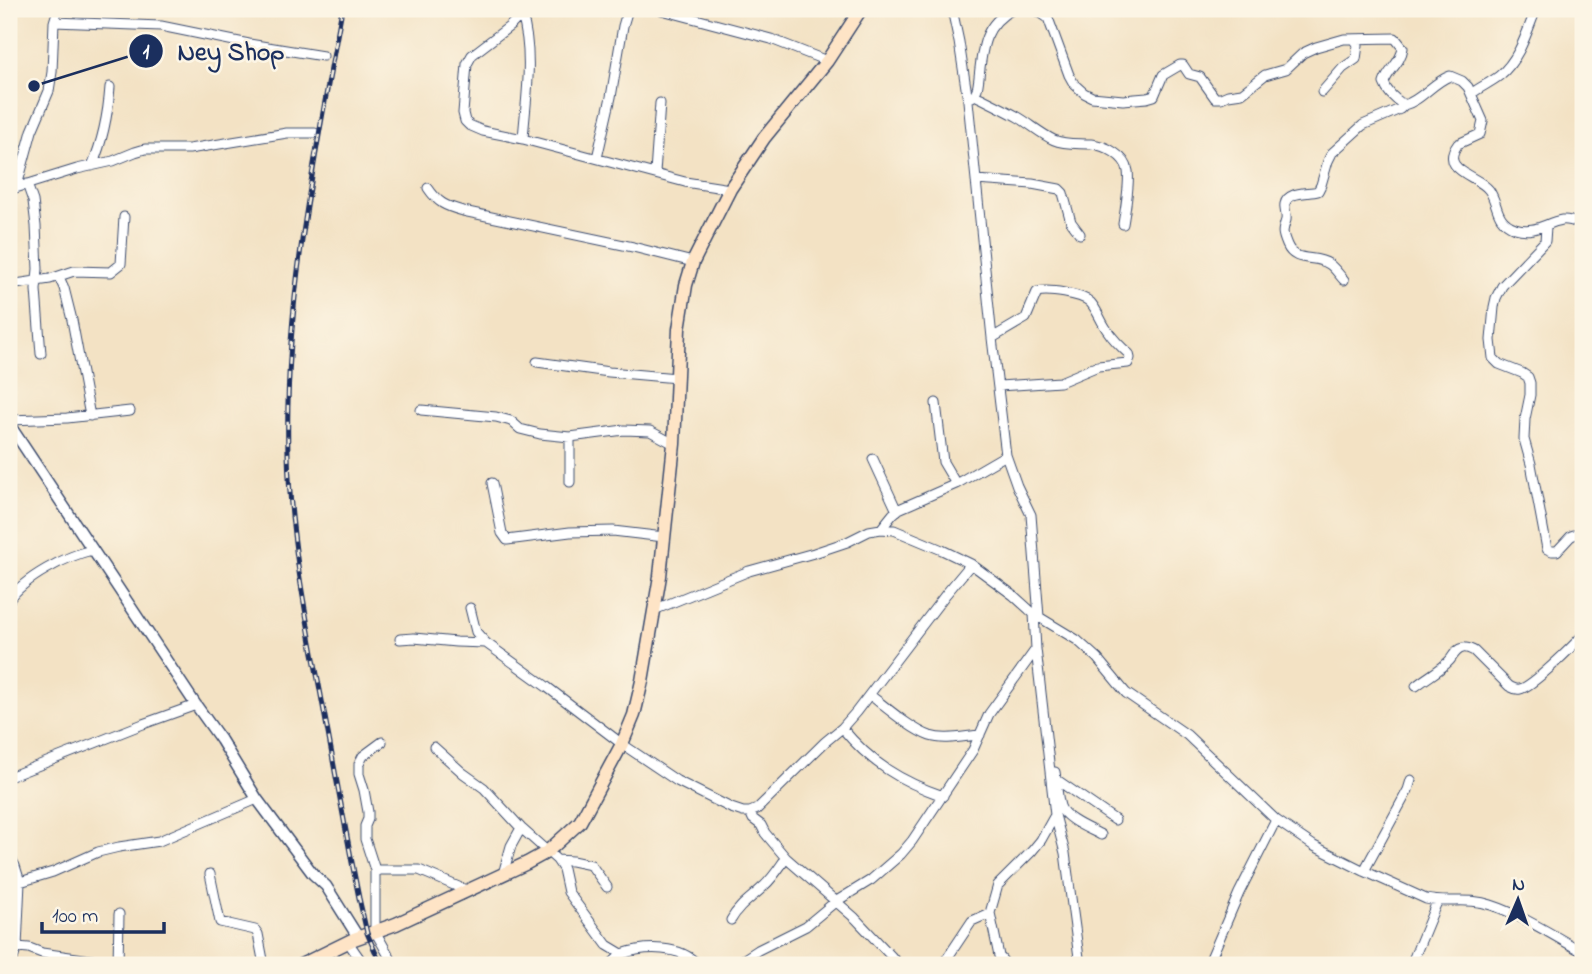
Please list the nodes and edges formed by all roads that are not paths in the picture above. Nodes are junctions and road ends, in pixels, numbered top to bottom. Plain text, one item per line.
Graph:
1 (58, 9) edge
2 (628, 9) edge
3 (658, 9) edge
4 (861, 9) edge
5 (952, 9) edge
6 (1013, 9) edge
7 (1035, 9) edge
8 (1536, 9) edge
9 (524, 12) edge
10 (54, 22) junction
11 (1355, 40) junction
12 (323, 56) dead end
13 (827, 61) junction
14 (110, 87) dead end
15 (1322, 92) dead end
16 (1471, 94) junction
17 (971, 98) junction
18 (660, 103) dead end
19 (1404, 105) junction
20 (314, 133) dead end
21 (523, 139) junction
22 (597, 158) junction
23 (92, 166) junction
24 (654, 173) junction
25 (976, 180) junction
26 (27, 184) junction
27 (13, 188) edge
28 (428, 188) dead end
29 (730, 189) junction
30 (124, 217) dead end
31 (1123, 225) dead end
32 (1583, 225) edge
33 (1546, 226) junction
34 (1080, 234) dead end
35 (693, 262) junction
36 (60, 277) junction
37 (38, 280) junction
38 (1344, 280) dead end
39 (9, 285) edge
40 (992, 338) junction
41 (41, 354) dead end
42 (537, 362) dead end
43 (677, 378) junction
44 (999, 386) junction
45 (936, 404) dead end
46 (421, 410) dead end
47 (130, 411) dead end
48 (90, 416) junction
49 (9, 422) edge
50 (570, 436) junction
51 (674, 444) junction
52 (1006, 455) junction
53 (873, 459) dead end
54 (570, 482) dead end
55 (492, 483) dead end
56 (956, 484) junction
57 (897, 511) junction
58 (881, 529) junction
59 (1583, 532) edge
60 (664, 537) junction
61 (92, 550) junction
62 (971, 564) junction
63 (9, 600) edge
64 (470, 608) dead end
65 (654, 610) junction
66 (1036, 616) junction
67 (1583, 635) edge
68 (400, 639) dead end
69 (485, 643) junction
70 (1036, 649) junction
71 (1416, 686) dead end
72 (870, 695) junction
73 (196, 705) junction
74 (842, 728) junction
75 (980, 735) junction
76 (382, 742) dead end
77 (622, 744) junction
78 (434, 747) dead end
79 (1048, 759) junction
80 (9, 777) edge
81 (1057, 780) junction
82 (1411, 780) dead end
83 (943, 796) junction
84 (257, 799) junction
85 (750, 812) junction
86 (1055, 815) junction
87 (1115, 820) dead end
88 (1276, 820) junction
89 (521, 828) junction
90 (1101, 835) dead end
91 (9, 855) edge
92 (552, 856) junction
93 (786, 858) junction
94 (375, 870) junction
95 (1364, 871) junction
96 (210, 874) dead end
97 (503, 874) junction
98 (20, 882) junction
99 (607, 887) dead end
100 (468, 891) junction
101 (835, 902) junction
102 (1437, 902) junction
103 (119, 914) dead end
104 (990, 914) junction
105 (731, 920) dead end
106 (375, 931) junction
107 (353, 940) junction
108 (17, 947) junction
109 (1583, 952) edge
110 (622, 954) junction
111 (946, 960) dead end
112 (11, 965) edge
113 (118, 965) edge
114 (264, 965) edge
115 (301, 965) edge
116 (364, 965) edge
117 (394, 965) edge
118 (610, 965) edge
119 (698, 965) edge
120 (735, 965) edge
121 (898, 965) edge
122 (1006, 965) edge
123 (1080, 965) edge
124 (1208, 965) edge
125 (1411, 965) edge

1 - 10 street
2 - 22 street
3 - 13 street
4 - 13 main road
5 - 17 street
6 - 17 street
7 - 11 street
8 - 16 street
9 - 21 street
9 - 21 street
10 - 12 street
10 - 27 street
11 - 15 street
11 - 19 street
13 - 29 main road
14 - 23 street
16 - 19 street
16 - 33 street
17 - 25 street
17 - 31 street
18 - 24 street
19 - 38 street
20 - 23 street
21 - 22 street
22 - 24 street
23 - 26 street
24 - 29 street
25 - 34 street
25 - 40 street
26 - 27 street
26 - 37 street
28 - 35 street
29 - 35 main road
30 - 36 street
32 - 33 street
33 - 59 street
35 - 43 main road
36 - 37 street
36 - 48 street
37 - 39 street
37 - 41 street
40 - 44 street
40 - 44 street
42 - 43 street
43 - 51 main road
44 - 52 street
45 - 56 street
46 - 50 street
47 - 48 street
48 - 49 street
49 - 61 street
50 - 51 street
50 - 54 street
51 - 60 main road
52 - 56 street
52 - 66 street
53 - 57 street
55 - 60 street
56 - 57 street
57 - 58 street
58 - 62 street
58 - 65 street
60 - 65 main road
61 - 63 street
61 - 73 street
62 - 66 street
62 - 72 street
64 - 69 street
65 - 77 main road
66 - 70 street
66 - 88 street
67 - 71 street
68 - 69 street
69 - 77 street
70 - 75 street
70 - 79 street
72 - 74 street
72 - 75 street
73 - 80 street
73 - 84 street
74 - 83 street
74 - 85 street
75 - 83 street
76 - 94 street
77 - 85 street
77 - 92 main road
78 - 89 street
79 - 81 street
79 - 86 street
81 - 87 street
81 - 90 street
82 - 95 street
83 - 101 street
84 - 98 street
84 - 107 street
85 - 93 street
86 - 104 street
86 - 123 street
88 - 95 street
88 - 124 street
89 - 92 street
89 - 97 street
91 - 98 street
92 - 97 main road
92 - 99 street
92 - 110 street
93 - 101 street
93 - 105 street
94 - 100 street
94 - 106 street
95 - 102 street
96 - 114 street
97 - 100 main road
98 - 108 street
100 - 106 main road
101 - 120 street
101 - 121 street
102 - 109 street
102 - 125 street
103 - 113 street
104 - 111 street
104 - 122 street
106 - 107 main road
106 - 117 street
107 - 115 main road
107 - 116 street
108 - 112 street
108 - 113 street
110 - 118 street
110 - 119 street

